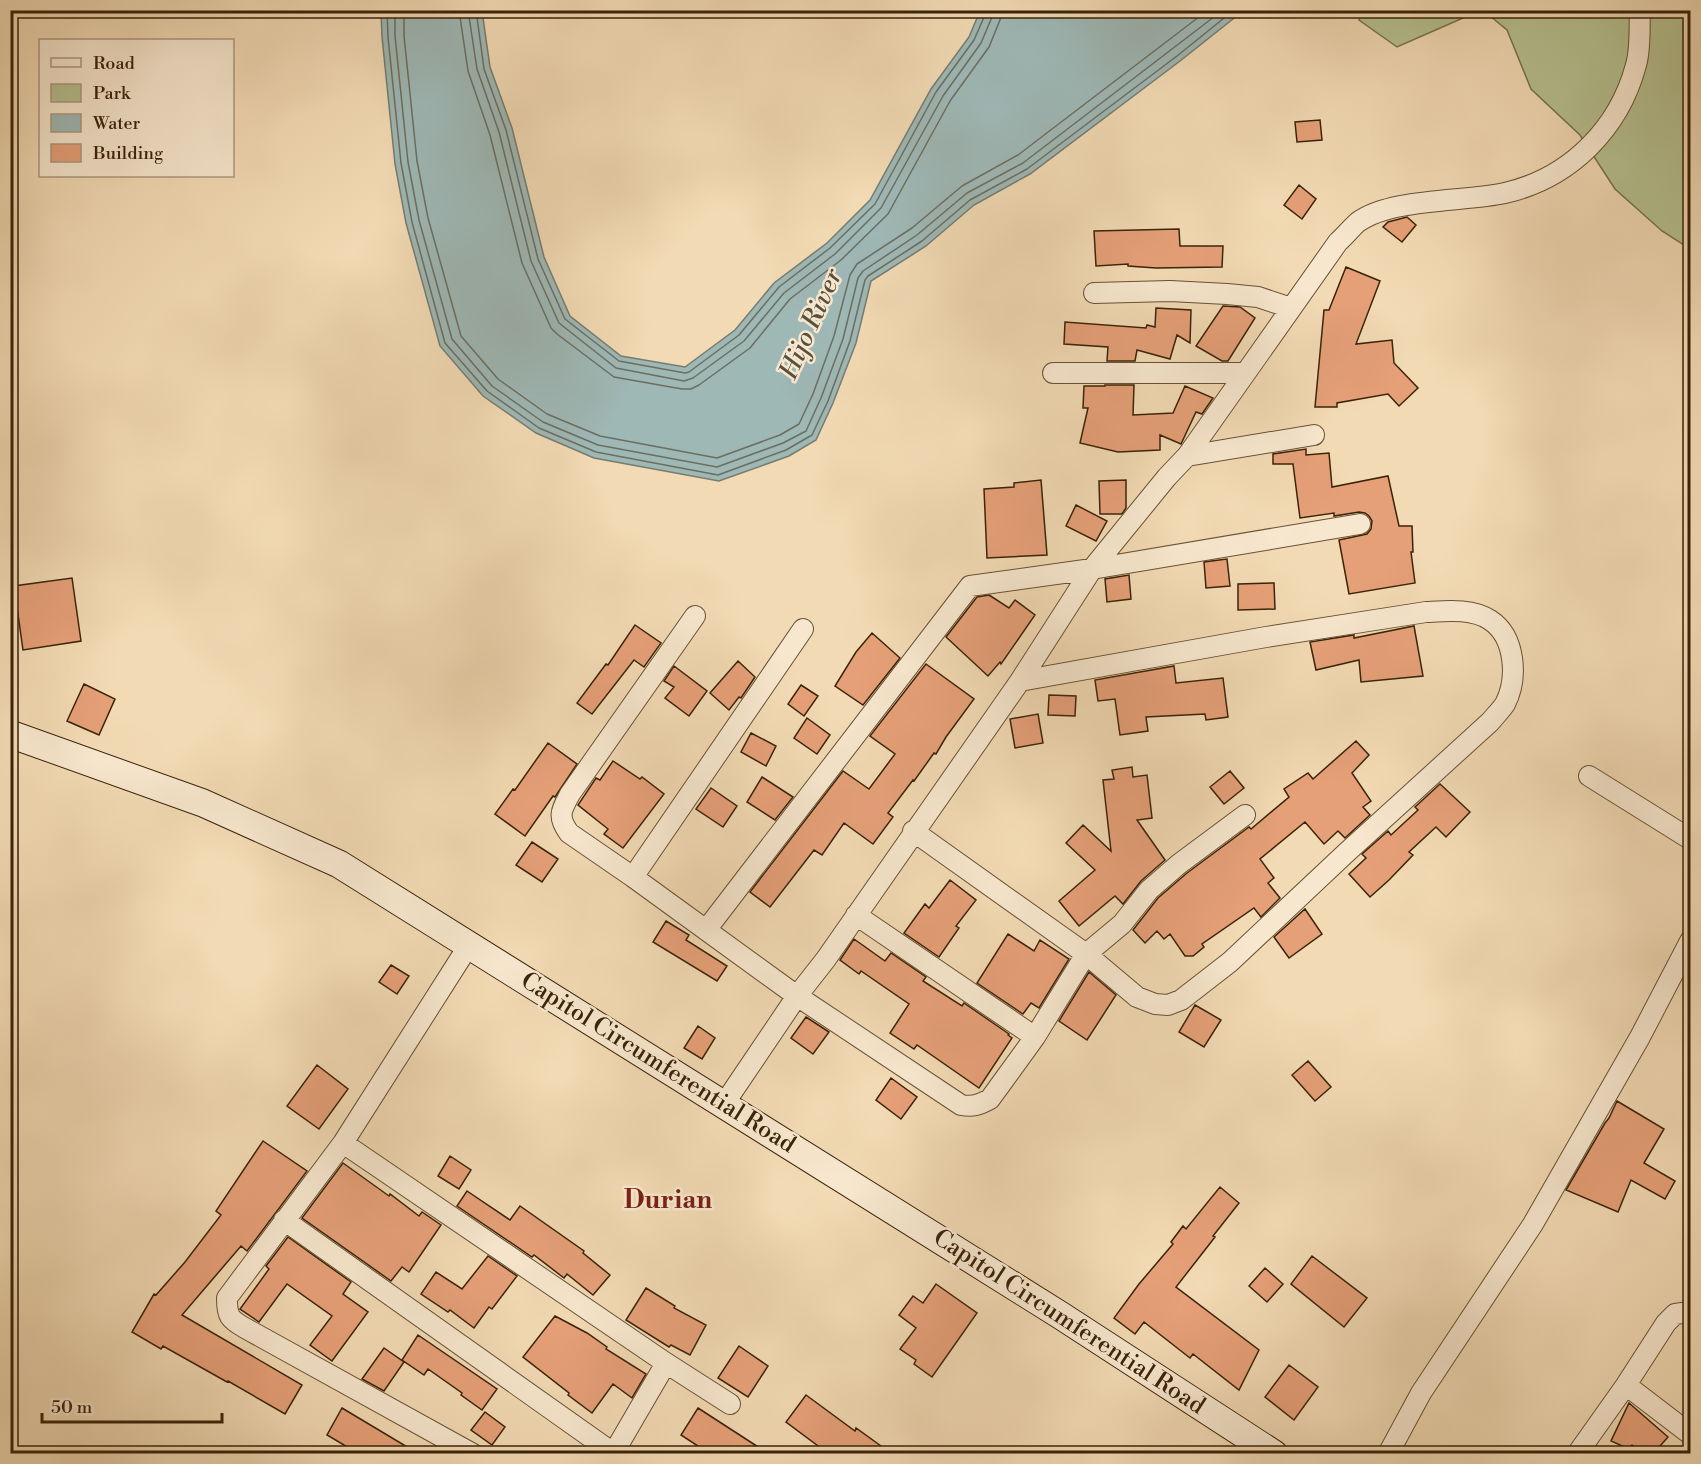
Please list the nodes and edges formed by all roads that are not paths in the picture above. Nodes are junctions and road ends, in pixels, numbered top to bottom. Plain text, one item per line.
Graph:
1 (1640, 10) edge
2 (1094, 293) dead end
3 (1291, 308) junction
4 (1053, 373) dead end
5 (1245, 373) junction
6 (1314, 435) dead end
7 (1187, 456) junction
8 (1360, 524) dead end
9 (1092, 569) junction
10 (695, 616) dead end
11 (803, 629) dead end
12 (1020, 681) junction
13 (10, 734) edge
14 (1589, 776) dead end
15 (1245, 815) dead end
16 (913, 831) junction
17 (1690, 839) edge
18 (633, 877) junction
19 (856, 915) junction
20 (706, 930) junction
21 (1690, 941) edge
22 (469, 945) junction
23 (1086, 954) junction
24 (797, 996) junction
25 (1035, 1037) junction
26 (724, 1104) junction
27 (343, 1143) junction
28 (284, 1220) junction
29 (1690, 1312) edge
30 (666, 1363) junction
31 (1626, 1385) junction
32 (730, 1404) dead end
33 (1690, 1434) edge
34 (613, 1453) edge
35 (473, 1454) edge
36 (1274, 1454) edge
37 (1388, 1454) edge
38 (1577, 1454) edge

1 - 3 street
2 - 3 street
3 - 5 street
4 - 5 street
5 - 7 street
6 - 7 street
7 - 9 street
8 - 9 street
9 - 12 street
9 - 20 street
10 - 18 street
11 - 18 street
12 - 16 street
12 - 23 street
13 - 22 main road, Capitol Circumferential Road
14 - 17 street
15 - 23 street
16 - 19 street
16 - 23 street
18 - 20 street
19 - 24 street
19 - 25 street
20 - 24 street
21 - 37 street
22 - 26 main road, Capitol Circumferential Road
22 - 27 street
23 - 25 street
24 - 25 street
24 - 26 street
26 - 36 main road, Capitol Circumferential Road
27 - 28 street
27 - 30 street
28 - 34 street
28 - 35 street
29 - 31 street
30 - 32 street
30 - 34 street
31 - 33 street
31 - 38 street

